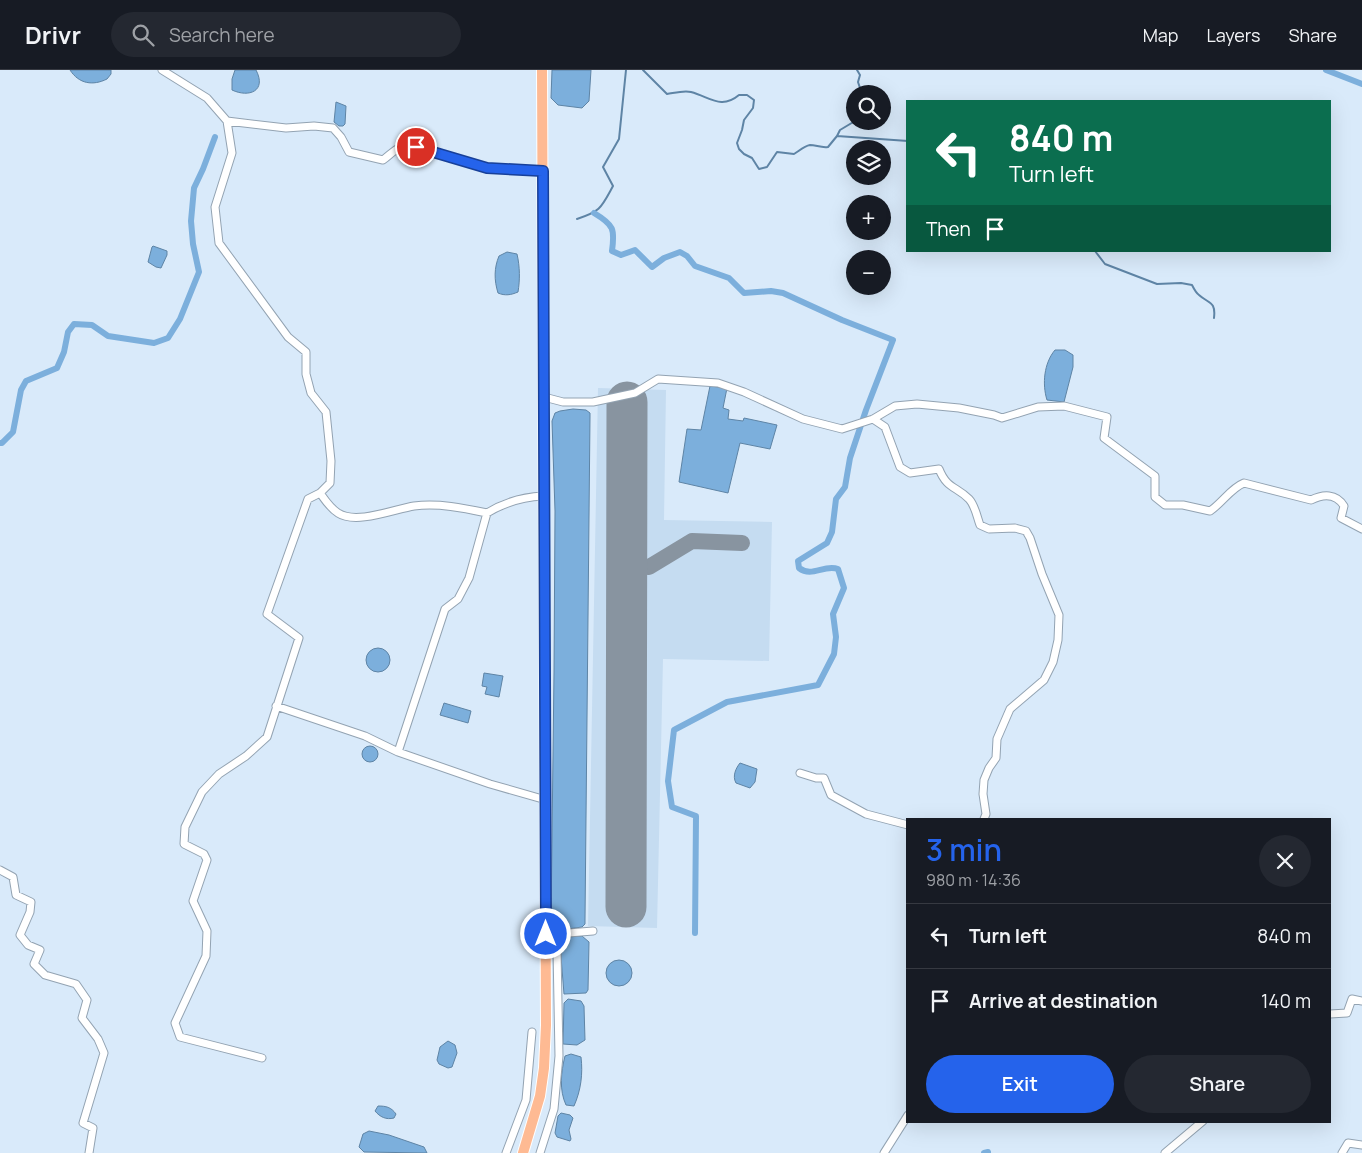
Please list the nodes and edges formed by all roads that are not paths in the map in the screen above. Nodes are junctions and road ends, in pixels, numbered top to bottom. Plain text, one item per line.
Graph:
1 (162, 70) edge
2 (542, 70) edge
3 (226, 121) junction
4 (543, 171) junction
5 (544, 397) junction
6 (873, 419) junction
7 (320, 493) junction
8 (543, 496) junction
9 (487, 513) junction
10 (1362, 529) edge
11 (276, 706) junction
12 (398, 752) junction
13 (800, 773) dead end
14 (546, 800) junction
15 (984, 818) edge
16 (906, 824) edge
17 (0, 870) edge
18 (593, 931) dead end
19 (1362, 1001) edge
20 (1331, 1014) edge
21 (532, 1032) dead end
22 (262, 1058) dead end
23 (906, 1118) edge
24 (1202, 1123) edge
25 (1362, 1145) edge
26 (89, 1153) edge
27 (506, 1153) edge
28 (523, 1153) edge
29 (540, 1153) edge
30 (884, 1153) edge
31 (1166, 1153) edge
32 (1342, 1153) edge

1 - 3 street
2 - 4 highway
3 - 4 street
3 - 7 street
4 - 5 highway
5 - 6 street
5 - 8 highway
6 - 10 street
6 - 15 street
7 - 9 street
7 - 11 street
8 - 9 street
8 - 14 highway
9 - 12 street
11 - 12 street
11 - 22 street
12 - 14 street
13 - 16 street
14 - 28 highway
17 - 26 street
18 - 29 street
19 - 20 street
21 - 27 street
23 - 30 street
24 - 31 street
25 - 32 street

